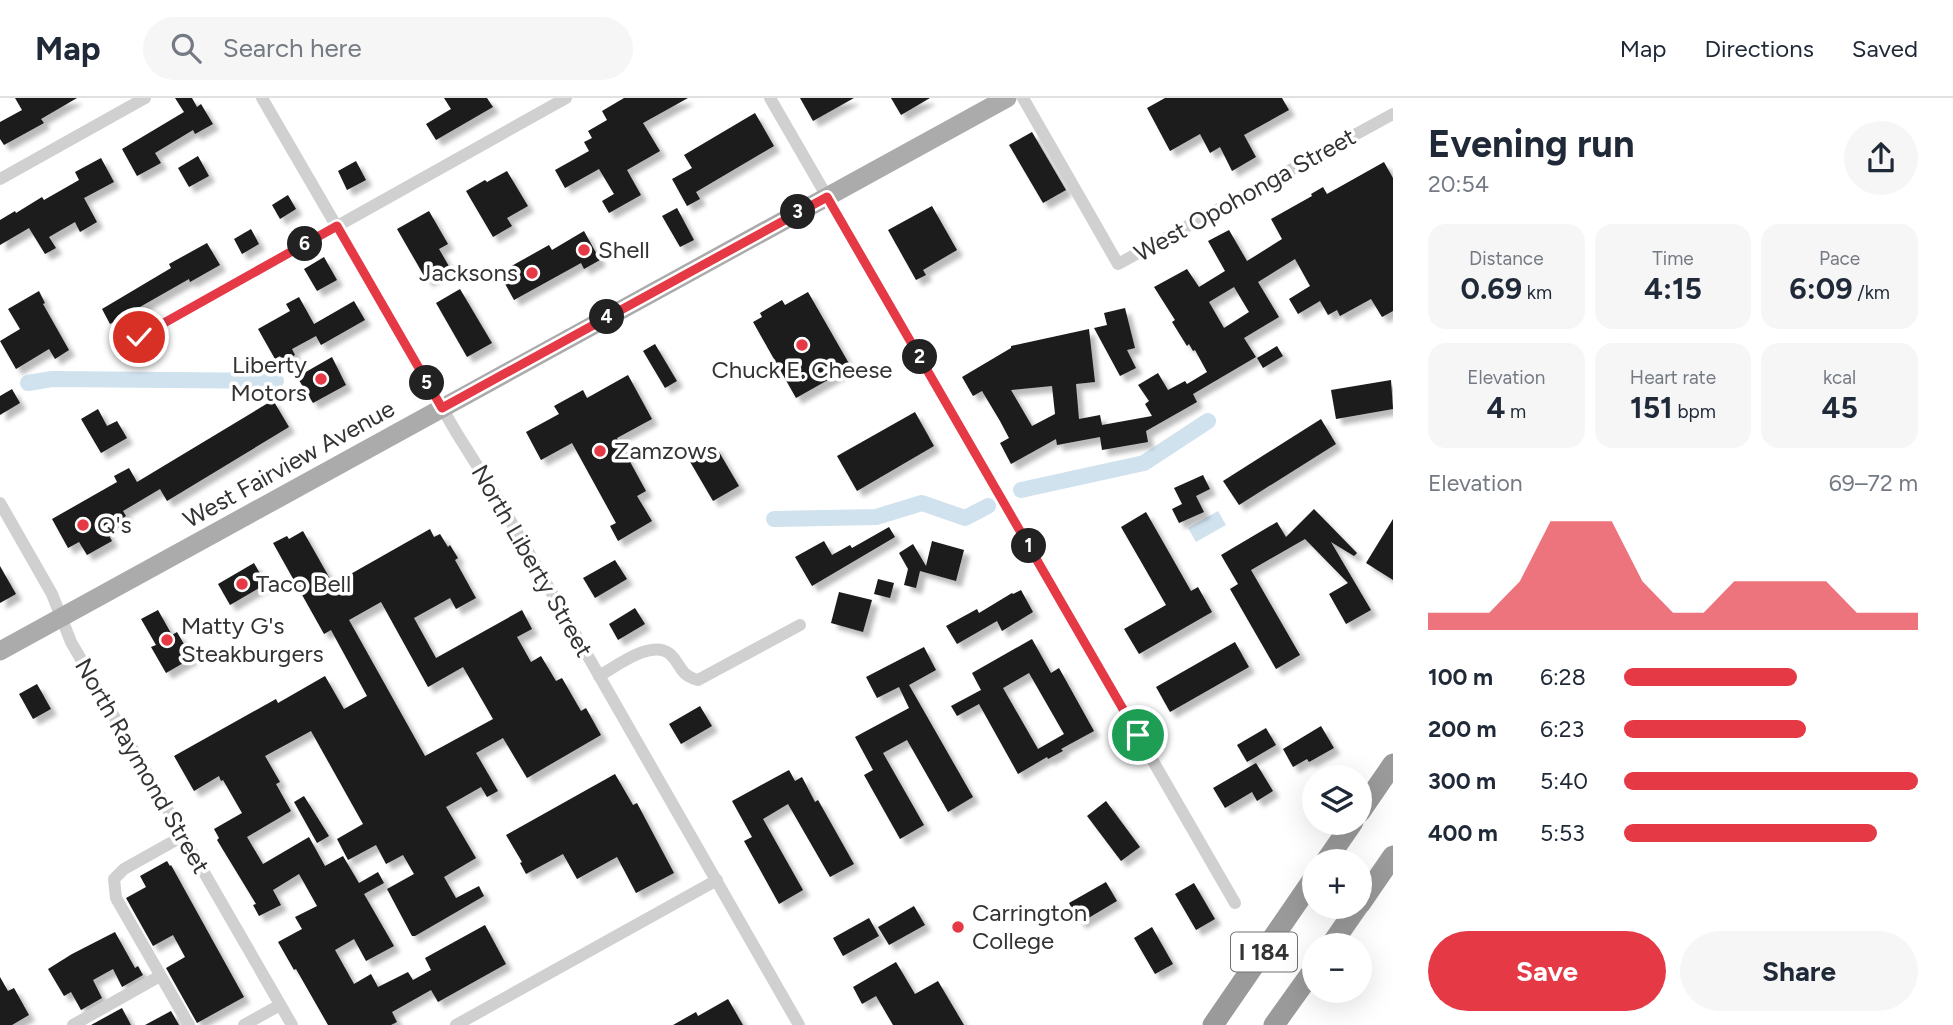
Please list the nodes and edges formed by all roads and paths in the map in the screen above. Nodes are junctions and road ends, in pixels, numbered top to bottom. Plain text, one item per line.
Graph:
1 (145, 98) edge
2 (262, 98) edge
3 (566, 98) edge
4 (771, 98) edge
5 (1007, 98) edge
6 (1023, 98) edge
7 (1393, 114) edge
8 (0, 179) edge
9 (827, 197) junction
10 (337, 226) junction
11 (123, 346) dead end
12 (442, 408) junction
13 (0, 503) edge
14 (61, 618) junction
15 (800, 625) dead end
16 (0, 651) edge
17 (599, 676) junction
18 (1393, 764) edge
19 (1372, 795) edge
20 (183, 836) junction
21 (1393, 856) edge
22 (717, 880) junction
23 (1372, 886) edge
24 (1302, 895) edge
25 (1235, 903) dead end
26 (160, 976) junction
27 (1302, 985) edge
28 (280, 1005) junction
29 (73, 1025) edge
30 (189, 1025) edge
31 (244, 1025) edge
32 (292, 1025) edge
33 (456, 1025) edge
34 (799, 1025) edge
35 (1213, 1025) edge
36 (1274, 1025) edge

1 - 8 street
2 - 10 street, North Liberty Street
3 - 10 street
4 - 9 street
5 - 9 main road, West Fairview Avenue
6 - 7 street, West Opohonga Street
9 - 12 main road, West Fairview Avenue
9 - 25 street
10 - 11 street
10 - 12 street, North Liberty Street
12 - 14 main road, West Fairview Avenue
12 - 17 street, North Liberty Street
13 - 14 street, North Raymond Street
14 - 16 main road, West Fairview Avenue
14 - 20 street, North Raymond Street
15 - 17 street
17 - 22 street, North Liberty Street
18 - 19 highway
20 - 26 street
20 - 28 street, North Raymond Street
21 - 23 highway, I 184
22 - 33 street
22 - 34 street, North Liberty Street
24 - 35 highway, I 184
26 - 29 street
26 - 30 street
27 - 36 highway, I 184
28 - 31 street
28 - 32 street, North Raymond Street

